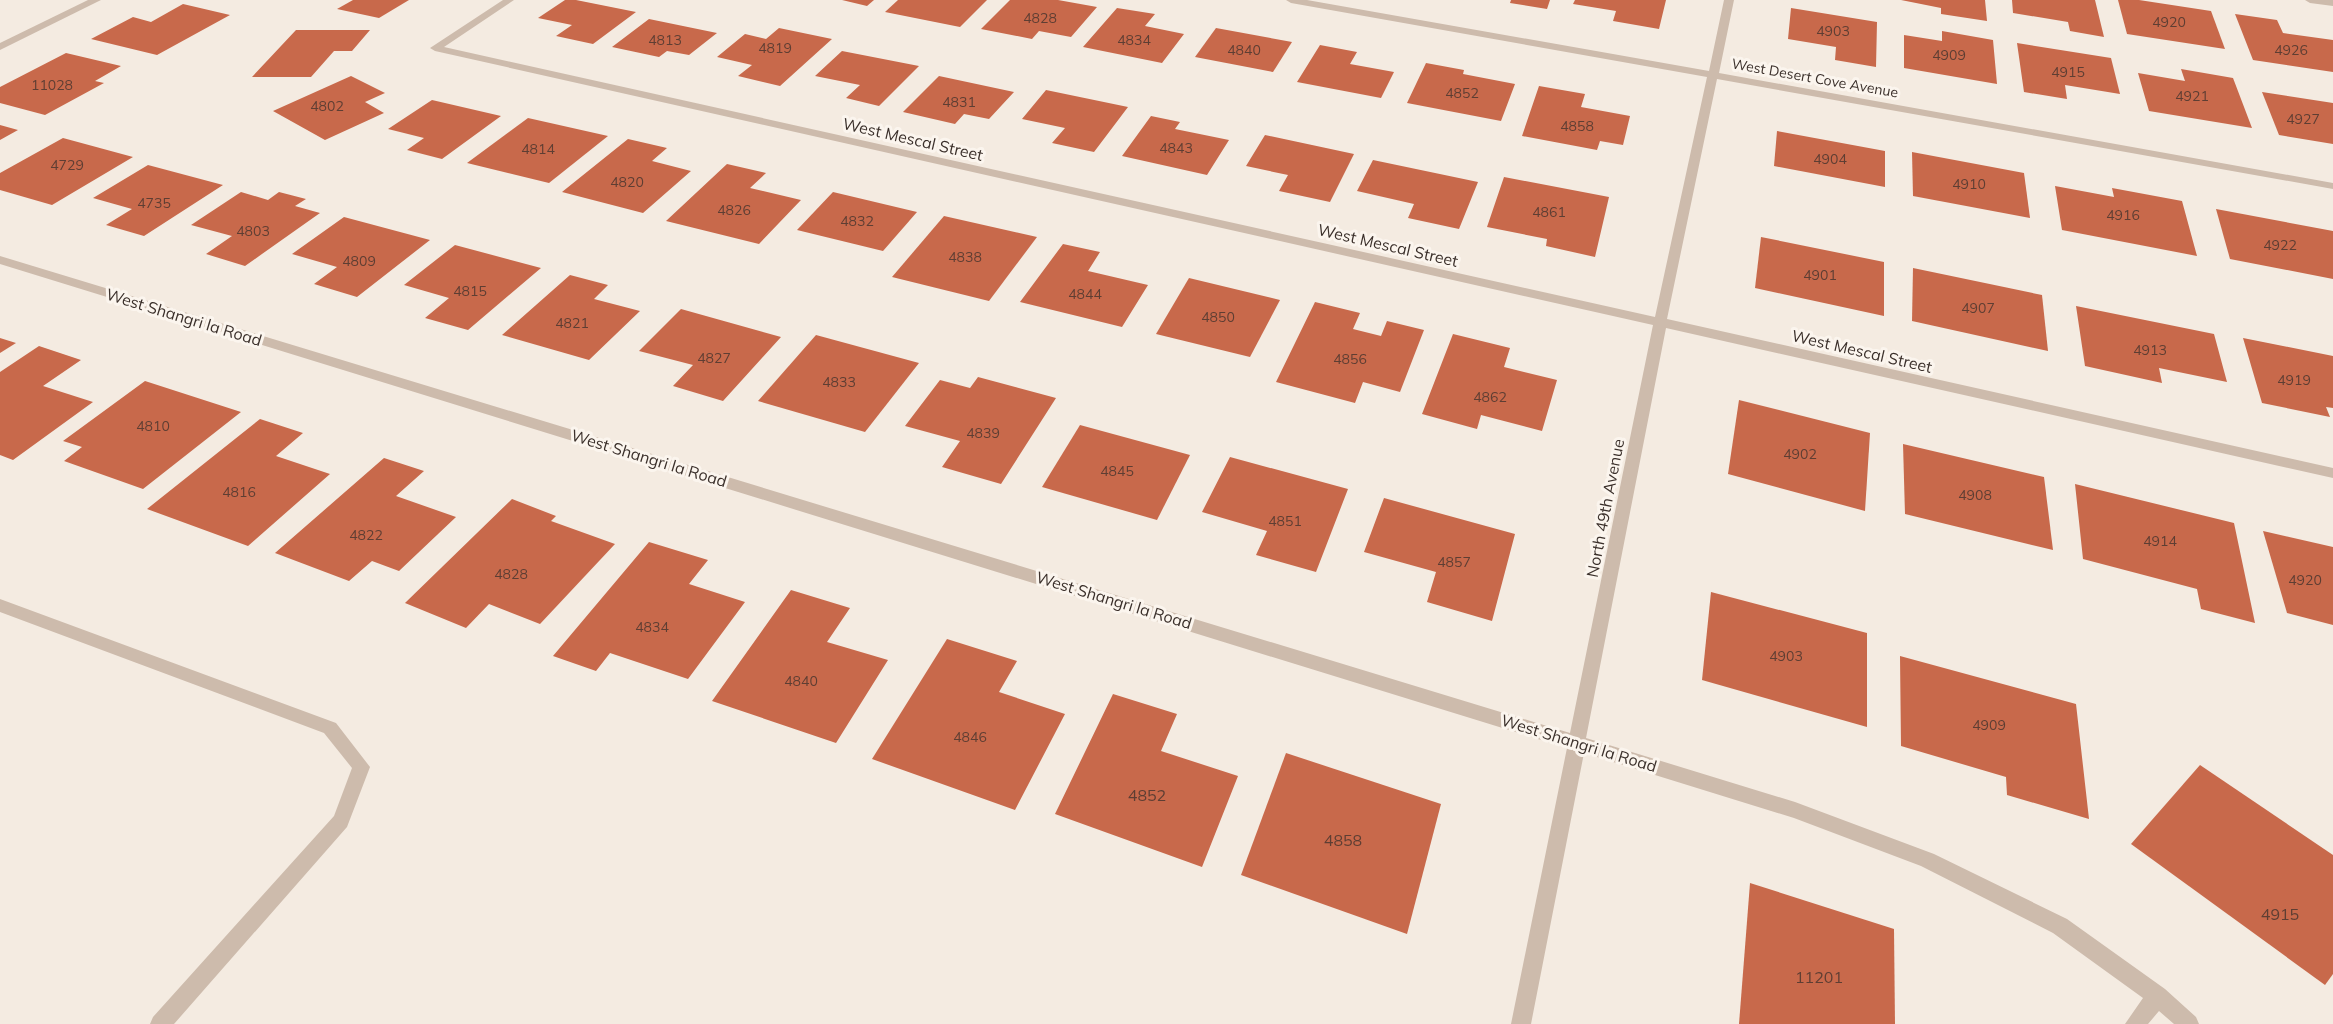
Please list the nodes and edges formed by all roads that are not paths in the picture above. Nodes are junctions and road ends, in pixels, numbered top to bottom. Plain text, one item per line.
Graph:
1 (96, 0) edge
2 (508, 0) edge
3 (1291, 0) edge
4 (1729, 0) edge
5 (2310, 0) edge
6 (2333, 3) edge
7 (0, 47) edge
8 (1714, 75) junction
9 (2333, 186) edge
10 (0, 260) edge
11 (1660, 323) junction
12 (2333, 473) edge
13 (0, 605) edge
14 (1576, 741) junction
15 (2158, 996) junction
16 (160, 1024) edge
17 (1521, 1024) edge
18 (2135, 1024) edge
19 (2189, 1024) edge

1 - 7 street
2 - 11 street, West Mescal Street
3 - 8 street, West Desert Cove Avenue
4 - 8 street, North 49th Avenue
5 - 6 street
8 - 9 street, West Desert Cove Avenue
8 - 11 street, North 49th Avenue
10 - 14 street, West Shangri la Road
11 - 12 street, West Mescal Street
11 - 14 street, North 49th Avenue
13 - 16 street
14 - 15 street, West Shangri la Road
14 - 17 street, North 49th Avenue
15 - 18 street
15 - 19 street, West Shangri la Road

